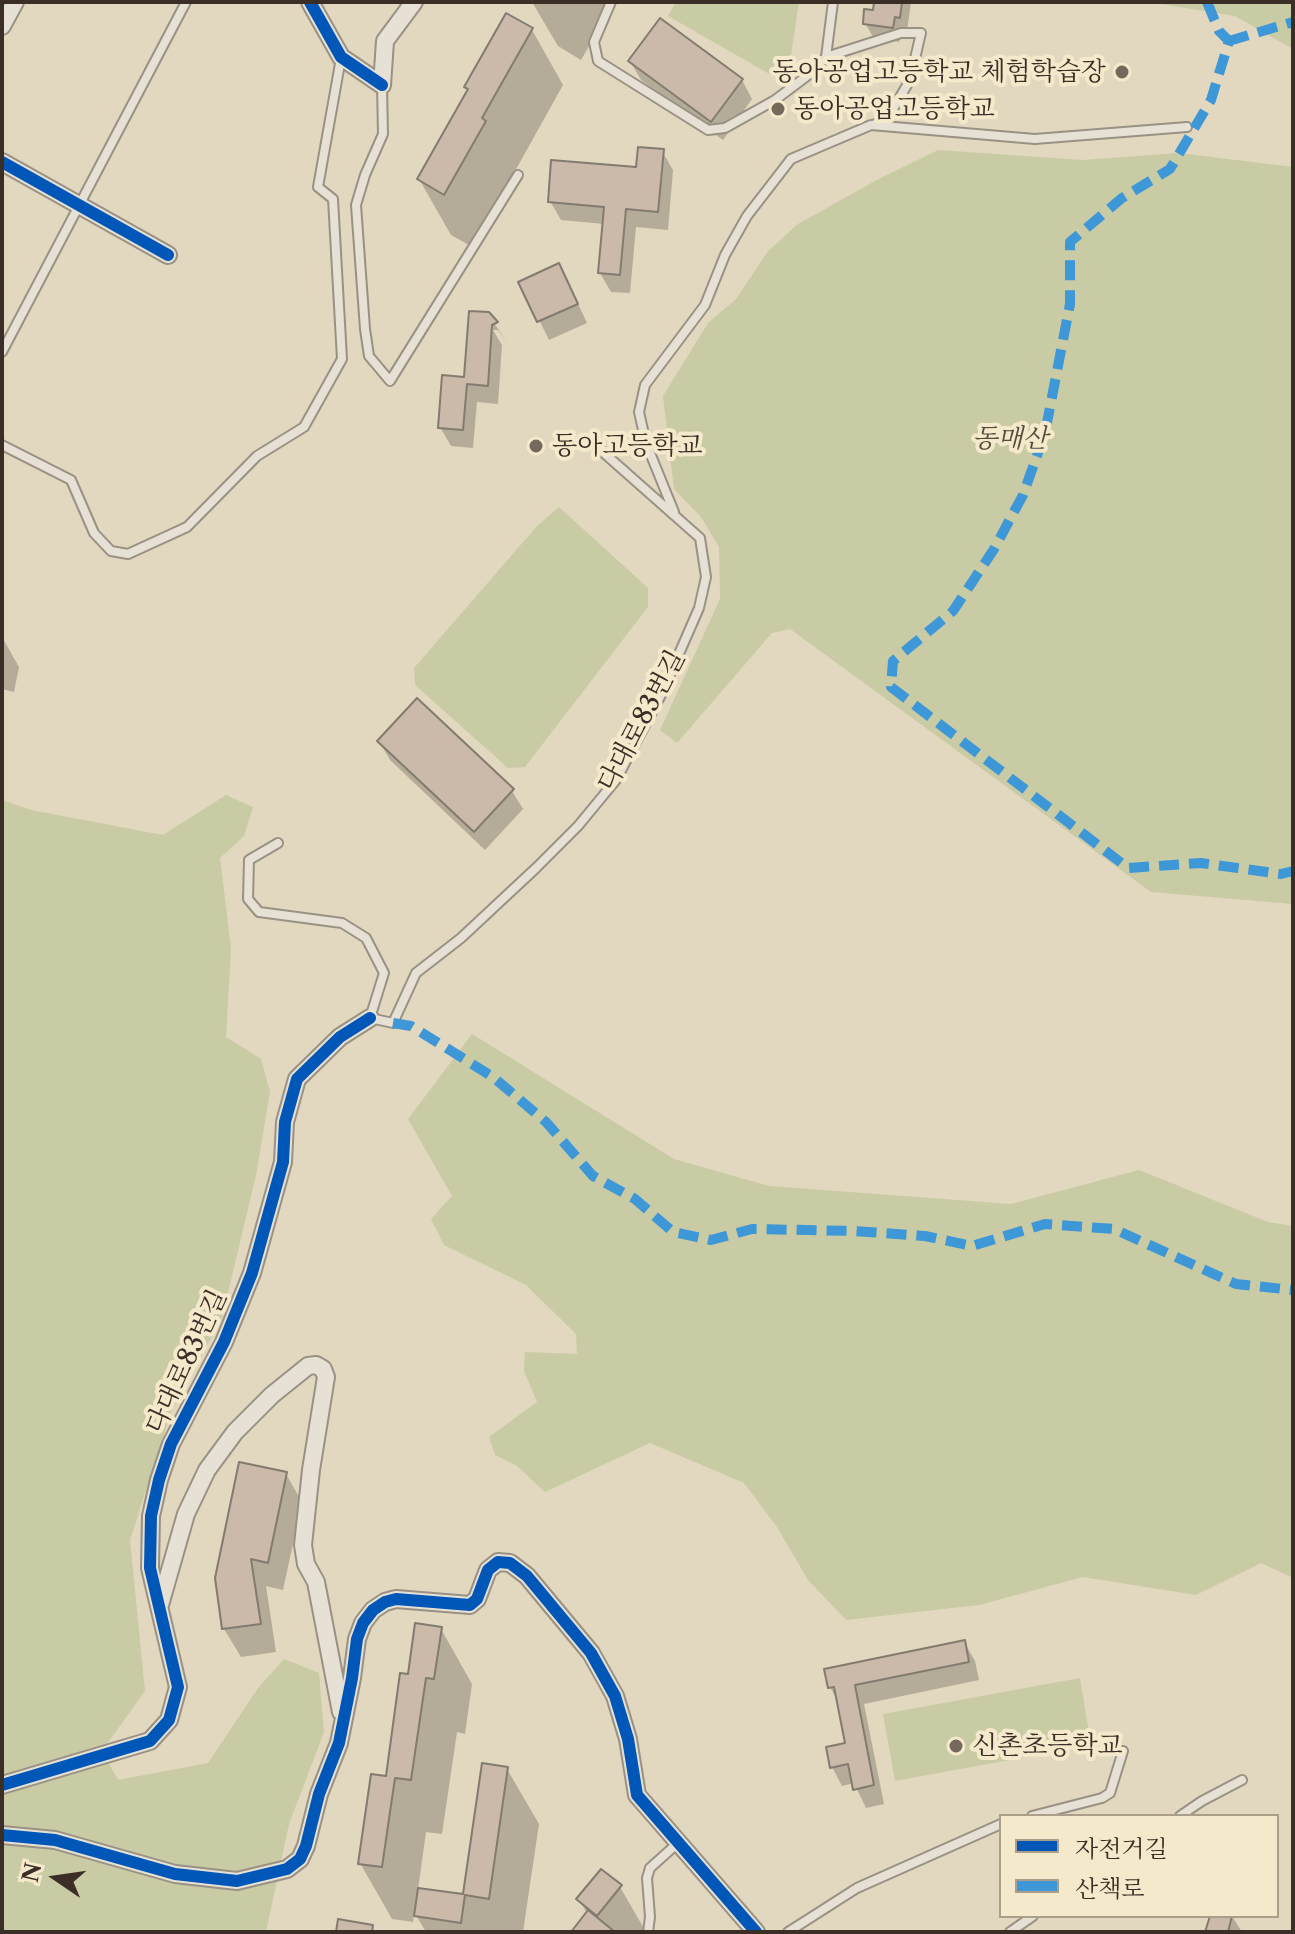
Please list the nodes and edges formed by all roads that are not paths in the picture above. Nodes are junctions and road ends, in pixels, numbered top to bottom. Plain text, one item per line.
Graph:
1 (15, 2) edge
2 (186, 2) edge
3 (310, 2) edge
4 (414, 2) edge
5 (611, 2) edge
6 (833, 2) edge
7 (2, 26) edge
8 (341, 57) junction
9 (826, 57) junction
10 (382, 85) junction
11 (871, 125) junction
12 (1187, 127) dead end
13 (2, 162) edge
14 (518, 175) dead end
15 (79, 205) junction
16 (168, 255) dead end
17 (2, 352) edge
18 (2, 445) edge
19 (596, 446) dead end
20 (676, 517) junction
21 (278, 843) dead end
22 (370, 1018) junction
23 (160, 1607) junction
24 (343, 1719) junction
25 (1123, 1751) dead end
26 (1242, 1780) dead end
27 (2, 1785) edge
28 (1040, 1814) edge
29 (1183, 1814) edge
30 (999, 1825) edge
31 (2, 1835) edge
32 (679, 1842) junction
33 (1030, 1918) edge
34 (752, 1930) edge
35 (648, 1932) edge
36 (788, 1932) edge
37 (1010, 1932) edge

1 - 7 street
2 - 15 lane
3 - 8 street
4 - 10 street
5 - 9 lane
6 - 9 lane
8 - 10 street
8 - 18 lane
9 - 11 lane
10 - 14 lane
11 - 12 lane
11 - 20 lane
13 - 15 street
15 - 16 street
15 - 17 lane
19 - 20 lane
20 - 22 lane, 다대로83번길
21 - 22 lane
22 - 23 street, 다대로83번길
23 - 24 street
23 - 27 street, 다대로83번길
24 - 31 street
24 - 32 street
25 - 28 lane
26 - 29 lane
30 - 36 lane
32 - 34 street
32 - 35 lane
33 - 37 lane

